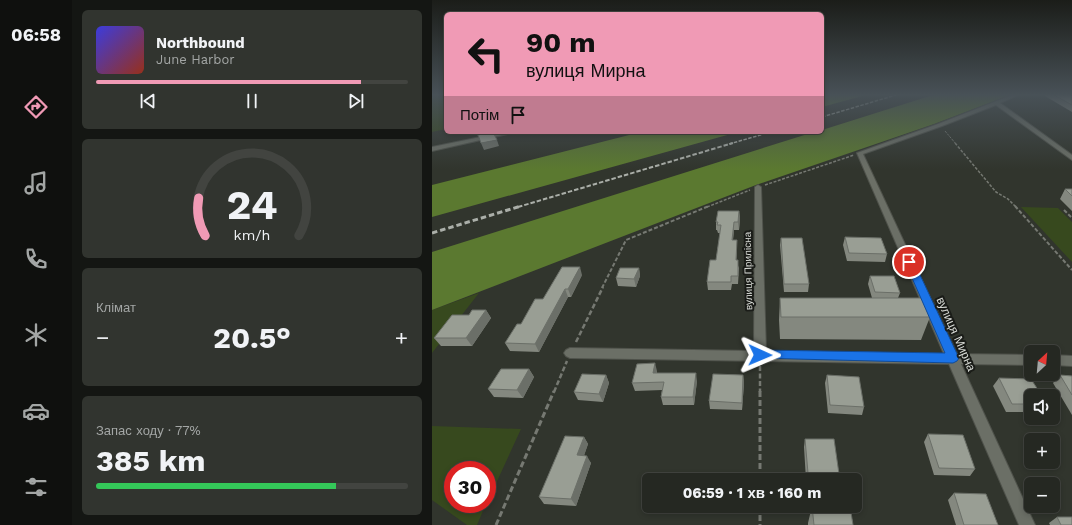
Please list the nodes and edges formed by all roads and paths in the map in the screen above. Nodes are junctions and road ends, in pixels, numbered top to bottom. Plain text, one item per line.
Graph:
1 (954, 120) edge
2 (1020, 120) edge
3 (940, 125) junction
4 (503, 134) edge
5 (432, 149) edge
6 (860, 154) junction
7 (1072, 158) edge
8 (758, 187) junction
9 (1064, 210) dead end
10 (1072, 218) edge
11 (1072, 270) edge
12 (570, 353) junction
13 (760, 355) junction
14 (953, 358) junction
15 (1024, 360) edge
16 (1060, 360) edge
17 (1072, 361) edge
18 (760, 473) edge
19 (760, 513) edge
20 (496, 525) edge
21 (760, 525) edge
22 (1027, 525) edge

1 - 3 street
2 - 7 street
3 - 6 street
3 - 11 path
4 - 5 street
6 - 8 path
6 - 14 street, вулиця Мирна
8 - 12 path
8 - 13 street, вулиця Прилісна
9 - 10 path
12 - 13 street
12 - 20 path
13 - 14 street
13 - 18 path
14 - 15 street
14 - 22 street, вулиця Мирна
16 - 17 street
19 - 21 path

